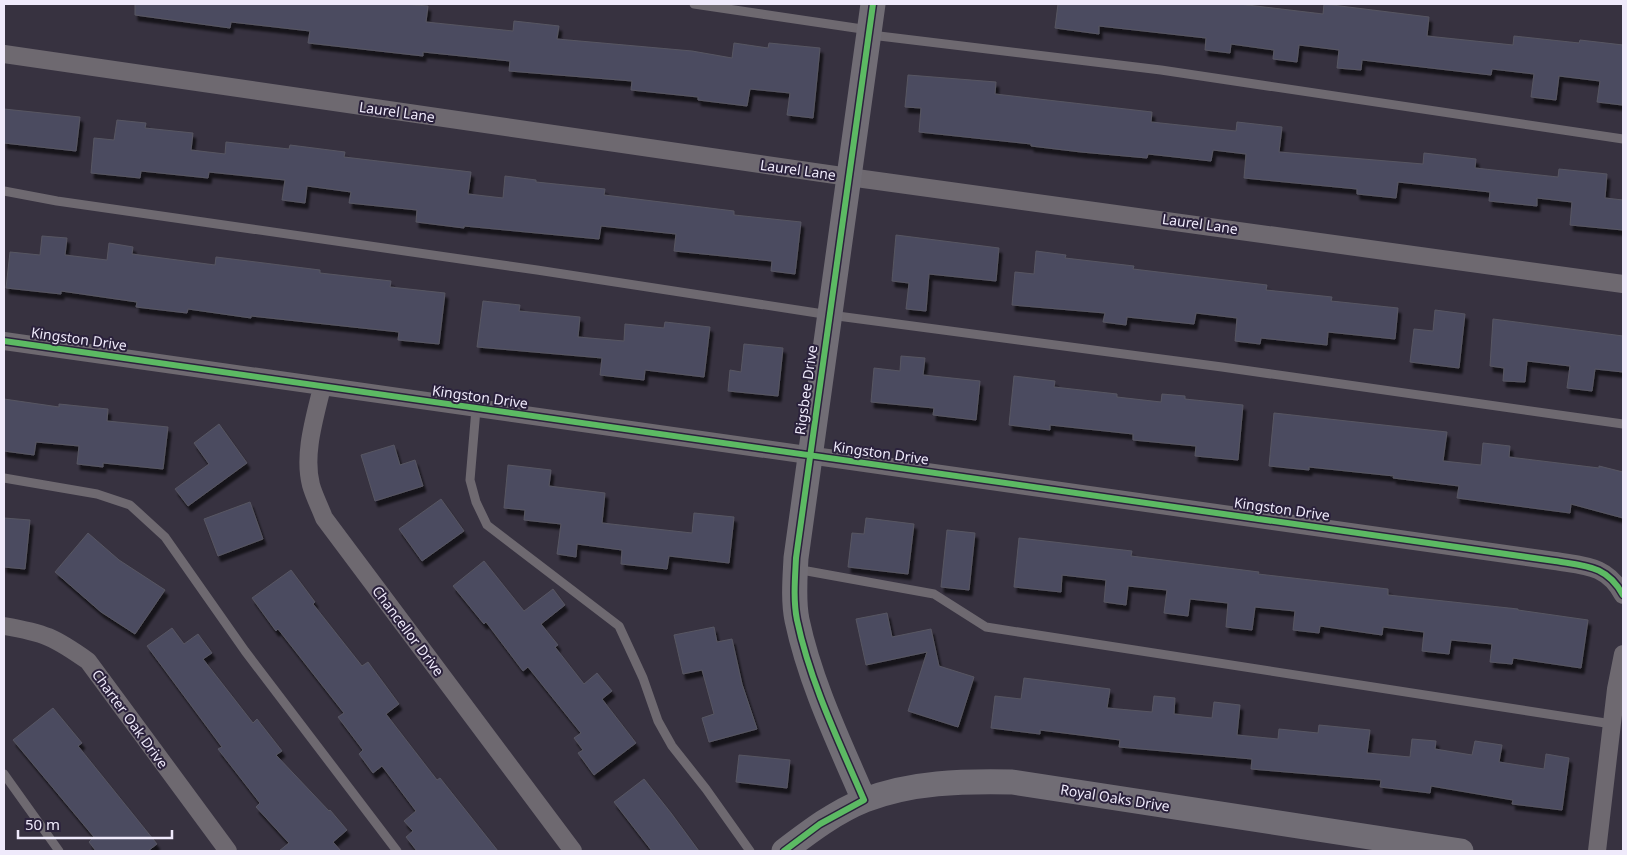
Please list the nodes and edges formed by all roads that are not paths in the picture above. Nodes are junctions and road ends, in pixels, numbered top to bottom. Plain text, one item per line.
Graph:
1 (694, 4) edge
2 (873, 4) edge
3 (869, 32) junction
4 (4, 54) edge
5 (1623, 139) edge
6 (849, 177) junction
7 (4, 191) edge
8 (1623, 284) edge
9 (830, 315) junction
10 (4, 341) edge
11 (322, 387) junction
12 (476, 409) junction
13 (1623, 424) edge
14 (810, 456) junction
15 (4, 478) edge
16 (795, 569) junction
17 (1623, 595) edge
18 (4, 626) edge
19 (1623, 654) edge
20 (1612, 724) junction
21 (4, 774) edge
22 (864, 800) junction
23 (59, 851) edge
24 (228, 851) edge
25 (397, 851) edge
26 (573, 851) edge
27 (750, 851) edge
28 (784, 851) edge
29 (1461, 851) edge
30 (1597, 851) edge

1 - 3 lane
2 - 3 street, Rigsbee Drive
3 - 5 lane
3 - 6 street, Rigsbee Drive
4 - 6 street, Laurel Lane
6 - 8 street, Laurel Lane
6 - 9 street, Rigsbee Drive
7 - 9 lane
9 - 13 lane
9 - 14 street, Rigsbee Drive
10 - 11 street, Kingston Drive
11 - 12 street, Kingston Drive
11 - 26 street, Chancellor Drive
12 - 14 street, Kingston Drive
12 - 27 lane
14 - 16 street, Rigsbee Drive
14 - 17 street, Kingston Drive
15 - 25 lane
16 - 20 lane
16 - 22 street, Rigsbee Drive
18 - 24 street, Charter Oak Drive
19 - 20 street
20 - 30 street
21 - 23 lane
22 - 28 street, Royal Oaks Drive
22 - 29 street, Royal Oaks Drive

